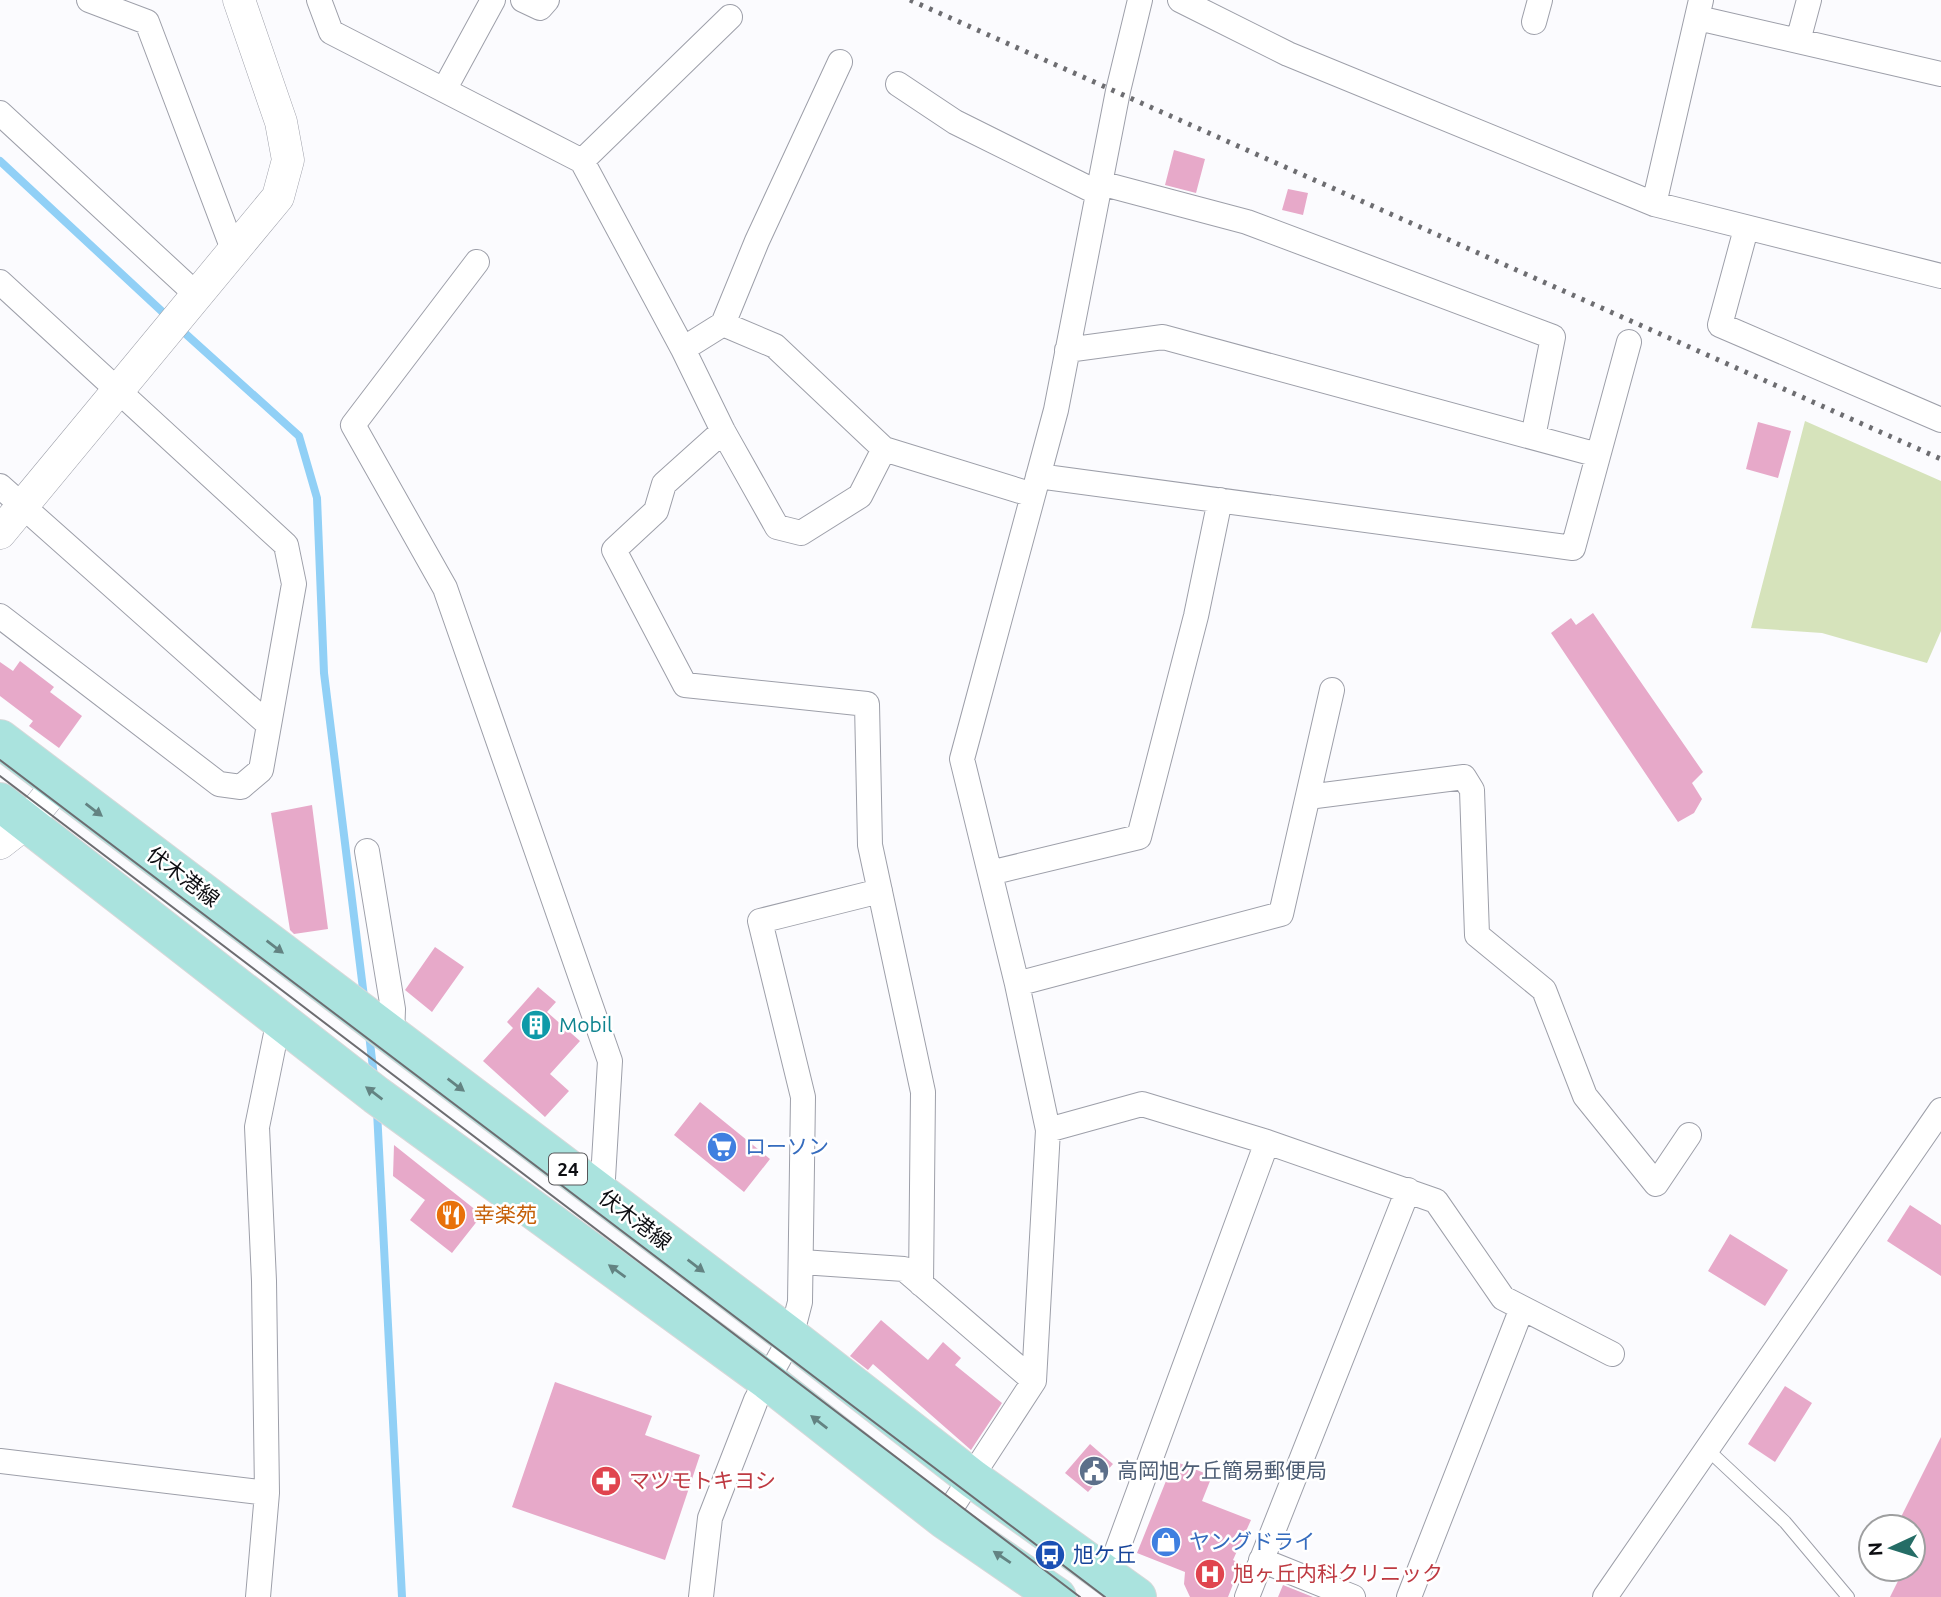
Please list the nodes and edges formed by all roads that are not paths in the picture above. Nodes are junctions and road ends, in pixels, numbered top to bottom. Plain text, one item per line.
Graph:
1 (89, 0) edge
2 (239, 0) edge
3 (319, 0) edge
4 (494, 0) edge
5 (523, 0) edge
6 (547, 0) edge
7 (1140, 0) edge
8 (1180, 0) edge
9 (1809, 0) edge
10 (1699, 9) edge
11 (730, 17) dead end
12 (1798, 41) junction
13 (840, 62) dead end
14 (1941, 74) edge
15 (898, 84) dead end
16 (444, 90) junction
17 (0, 113) edge
18 (582, 161) junction
19 (1099, 188) junction
20 (1654, 204) junction
21 (1746, 229) junction
22 (234, 252) junction
23 (477, 262) dead end
24 (1941, 276) edge
25 (0, 282) edge
26 (197, 295) junction
27 (723, 324) junction
28 (1629, 342) dead end
29 (683, 349) junction
30 (1067, 350) junction
31 (118, 390) junction
32 (1941, 420) edge
33 (723, 431) junction
34 (1534, 437) junction
35 (884, 449) junction
36 (1598, 455) junction
37 (1036, 485) junction
38 (11, 496) edge
39 (1220, 500) junction
40 (0, 533) edge
41 (0, 616) edge
42 (1332, 691) dead end
43 (269, 725) junction
44 (0, 739) edge
45 (59, 783) junction
46 (1308, 797) junction
47 (9, 822) edge
48 (368, 852) dead end
49 (990, 873) junction
50 (880, 891) junction
51 (1017, 984) junction
52 (279, 1019) junction
53 (392, 1037) junction
54 (1941, 1110) edge
55 (1048, 1130) junction
56 (1689, 1135) dead end
57 (1267, 1142) junction
58 (1408, 1190) junction
59 (602, 1195) junction
60 (802, 1262) junction
61 (922, 1284) junction
62 (1521, 1308) junction
63 (791, 1337) junction
64 (1612, 1354) dead end
65 (768, 1381) junction
66 (1034, 1381) junction
67 (1708, 1450) junction
68 (0, 1461) edge
69 (973, 1479) junction
70 (267, 1493) junction
71 (944, 1519) junction
72 (1261, 1560) junction
73 (1122, 1586) edge
74 (258, 1597) edge
75 (701, 1597) edge
76 (1057, 1597) edge
77 (1247, 1597) edge
78 (1353, 1597) edge
79 (1409, 1597) edge
80 (1605, 1597) edge
81 (1848, 1597) edge

1 - 22 street
2 - 22 street
3 - 16 street
4 - 16 street
5 - 6 street
7 - 19 street
8 - 20 street
9 - 12 street
10 - 12 street
10 - 20 street
11 - 18 street
12 - 14 street
13 - 27 street
15 - 19 street
16 - 18 street
17 - 26 street
18 - 29 street
19 - 30 street
19 - 34 street
20 - 21 street
21 - 24 street
21 - 32 street
22 - 26 street
23 - 59 street
25 - 31 street
26 - 31 street
27 - 29 street
27 - 35 street
28 - 36 street
29 - 33 street
30 - 34 street
30 - 37 street
31 - 38 street
31 - 43 street
33 - 35 street
33 - 50 street
34 - 36 street
35 - 37 street
36 - 39 street
37 - 39 street
37 - 49 street
38 - 40 street
38 - 43 street
39 - 49 street
41 - 43 street
42 - 46 street
44 - 45 main road, 伏木港線 / 24
45 - 47 street
45 -> 53 main road, 伏木港線 / 24
46 - 51 street
46 - 56 street
47 - 52 main road, 24
48 - 53 street
49 - 51 street
50 - 60 street
50 - 61 street
51 - 55 street
65 -> 52 main road, 24
52 - 70 street
53 -> 59 main road, 伏木港線 / 24
54 - 67 street
55 - 57 street
55 - 66 street
57 - 58 street
57 - 73 street
58 - 62 street
58 - 72 street
59 -> 63 main road, 伏木港線 / 24
60 - 61 street
60 - 63 street
61 - 66 street
62 - 64 street
62 - 79 street
63 - 65 street
63 - 69 main road, 伏木港線 / 24
71 -> 65 main road, 24
65 - 75 street
66 - 69 street
67 - 80 street
67 - 81 lane
68 - 70 street
69 - 71 street
69 - 73 main road, 伏木港線 / 24
70 - 74 street
76 -> 71 main road, 24
72 - 77 street
72 - 78 street

